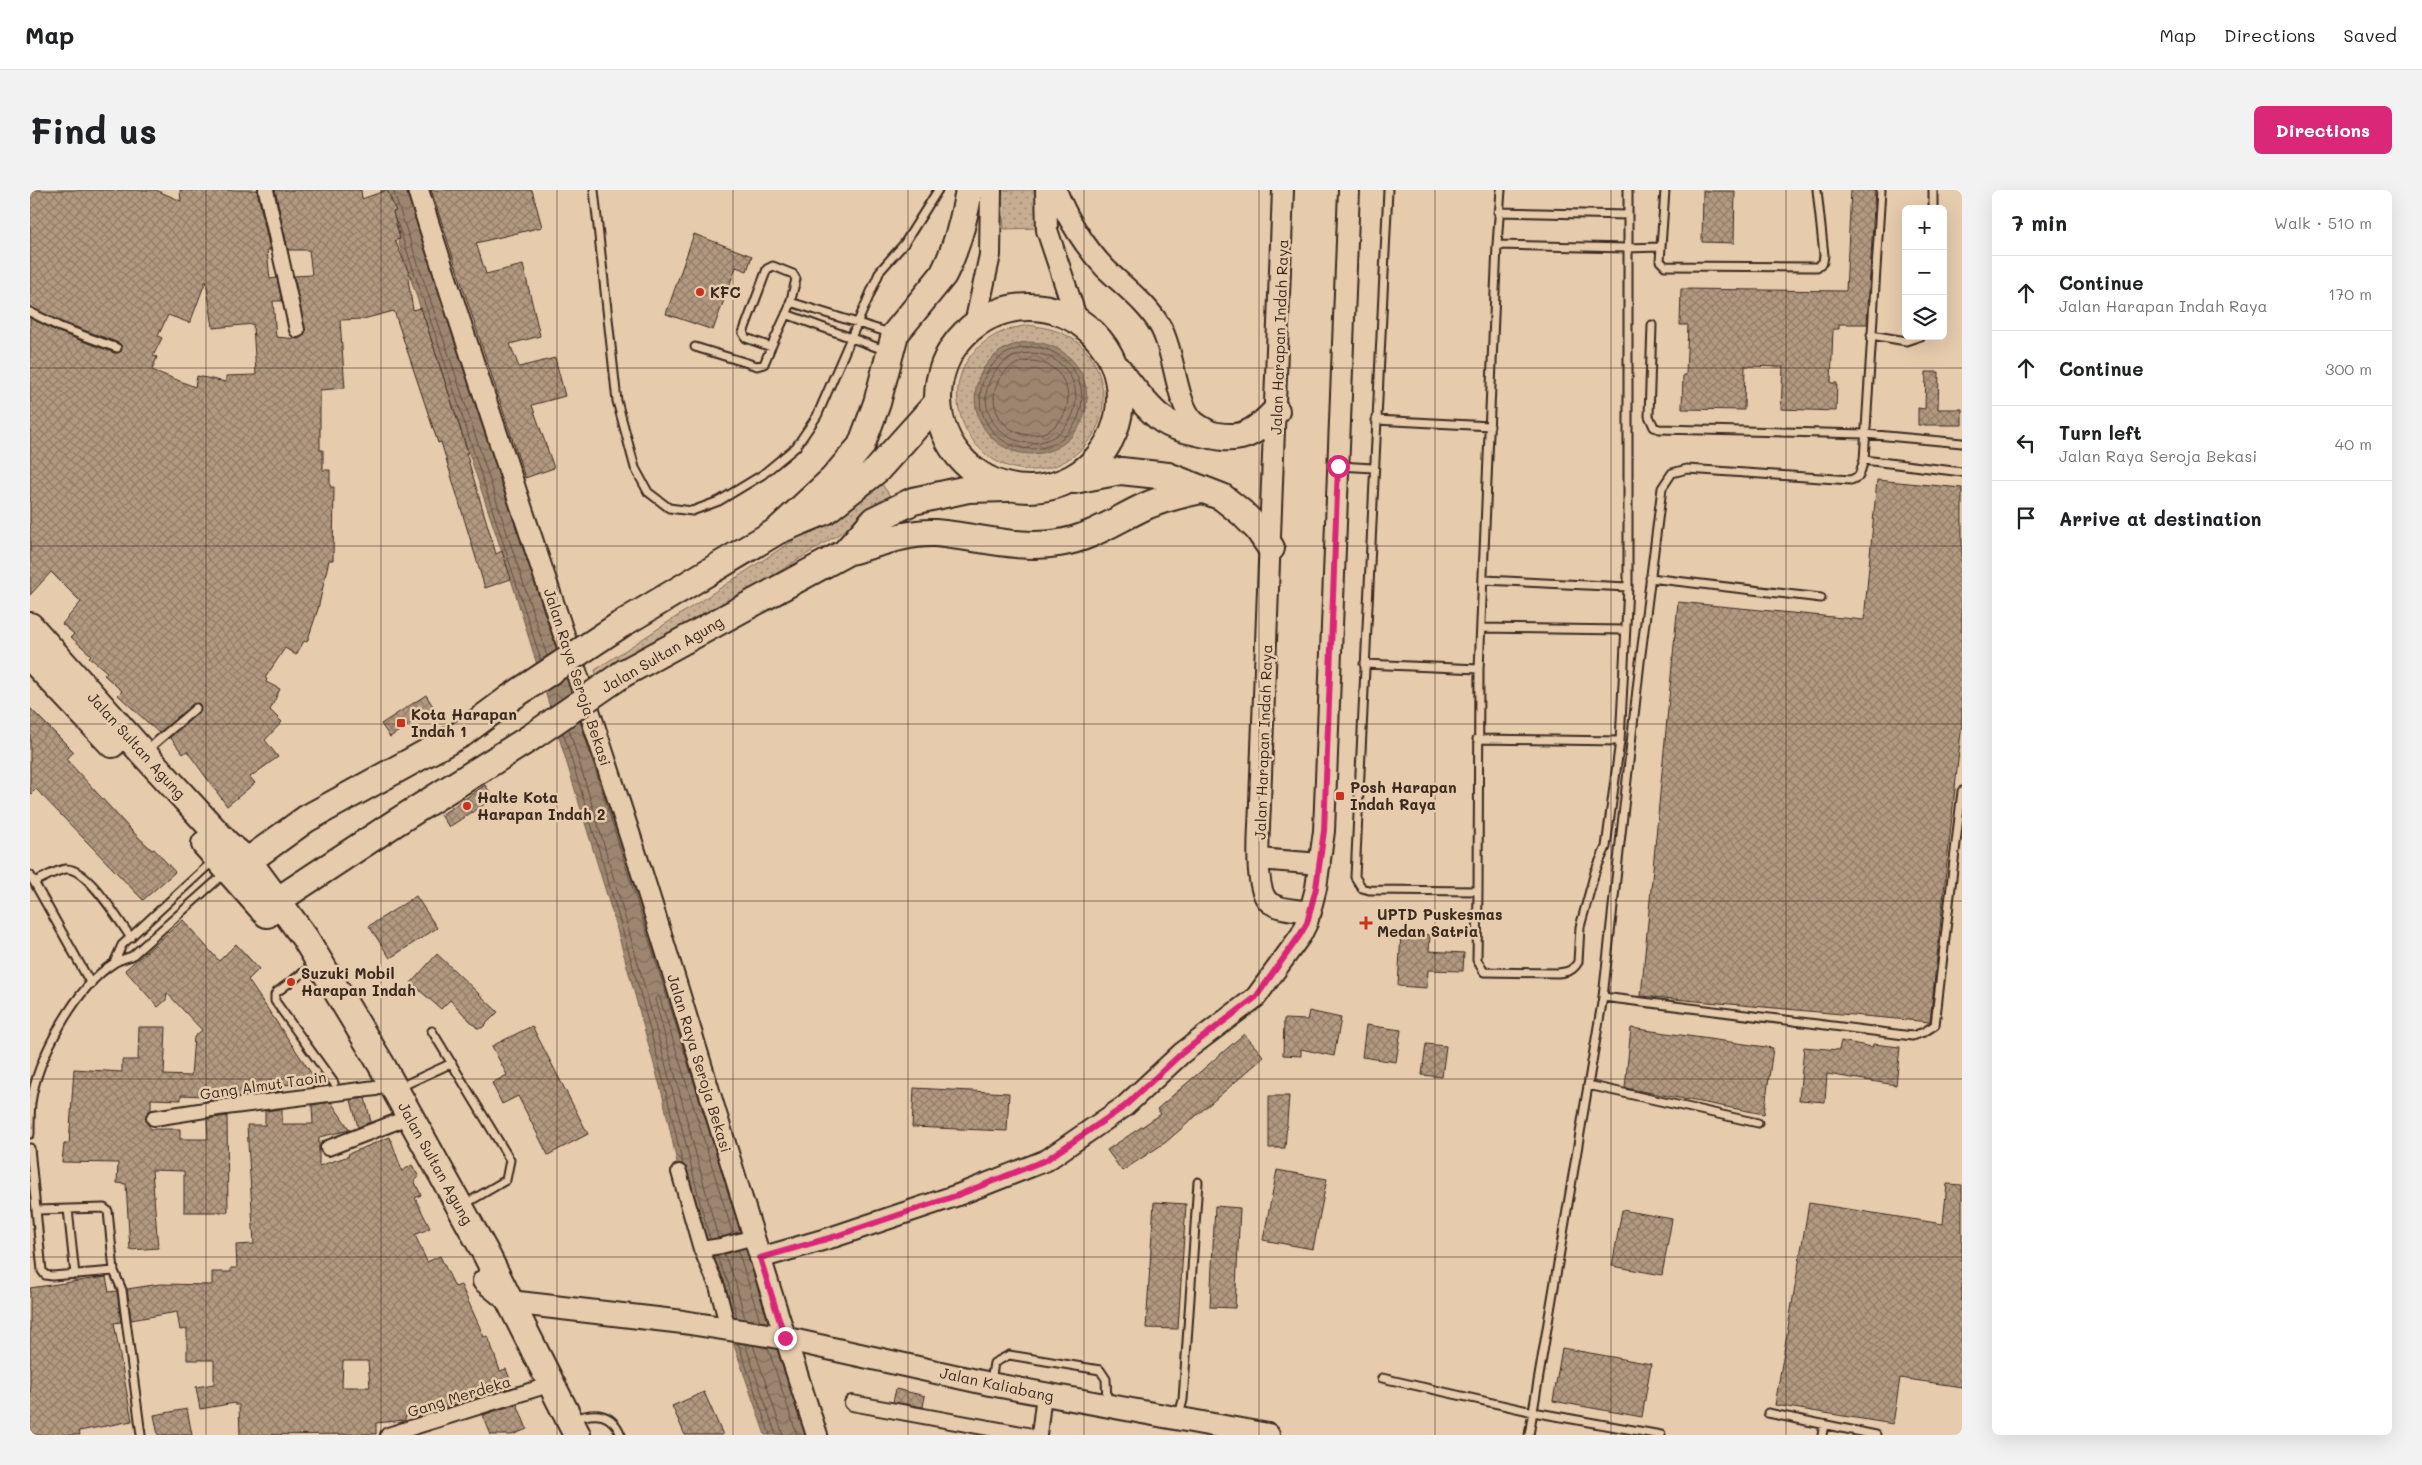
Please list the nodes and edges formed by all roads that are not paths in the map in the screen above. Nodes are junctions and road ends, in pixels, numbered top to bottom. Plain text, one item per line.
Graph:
1 (266, 190) edge
2 (418, 190) edge
3 (594, 190) edge
4 (938, 190) edge
5 (969, 190) edge
6 (991, 190) edge
7 (1046, 190) edge
8 (1056, 190) edge
9 (1283, 190) edge
10 (1349, 190) edge
11 (1388, 190) edge
12 (1501, 190) edge
13 (1628, 190) edge
14 (1665, 190) edge
15 (1817, 190) edge
16 (1881, 190) edge
17 (1934, 190) edge
18 (1933, 205) edge
19 (1498, 212) junction
20 (1628, 215) junction
21 (1496, 245) junction
22 (1661, 246) junction
23 (1627, 248) junction
24 (790, 302) junction
25 (30, 312) edge
26 (786, 314) junction
27 (1077, 320) junction
28 (857, 324) junction
29 (975, 324) junction
30 (1652, 325) dead end
31 (297, 330) dead end
32 (1871, 335) junction
33 (851, 339) junction
34 (1909, 340) edge
35 (892, 343) junction
36 (771, 347) junction
37 (117, 348) dead end
38 (695, 348) dead end
39 (1115, 365) junction
40 (938, 402) junction
41 (1276, 411) junction
42 (1376, 420) junction
43 (1490, 426) junction
44 (1865, 434) junction
45 (1225, 438) junction
46 (1962, 443) edge
47 (1864, 460) junction
48 (1338, 466) junction
49 (1374, 468) junction
50 (1962, 472) edge
51 (1065, 481) junction
52 (1013, 487) junction
53 (1201, 490) junction
54 (777, 531) junction
55 (1271, 548) junction
56 (845, 552) junction
57 (1650, 578) junction
58 (1484, 580) junction
59 (1628, 587) junction
60 (1821, 598) dead end
61 (30, 626) edge
62 (1481, 628) junction
63 (1625, 630) junction
64 (30, 657) edge
65 (1364, 664) junction
66 (1479, 669) junction
67 (196, 708) dead end
68 (1477, 738) junction
69 (1620, 741) junction
70 (143, 753) junction
71 (1962, 791) edge
72 (286, 833) junction
73 (229, 859) junction
74 (1260, 859) junction
75 (1320, 864) junction
76 (317, 873) junction
77 (30, 875) edge
78 (34, 882) junction
79 (1478, 891) junction
80 (270, 906) junction
81 (1311, 912) junction
82 (131, 938) junction
83 (305, 938) junction
84 (114, 963) junction
85 (305, 971) junction
86 (91, 984) junction
87 (1603, 997) junction
88 (432, 1031) dead end
89 (452, 1063) junction
90 (334, 1083) dead end
91 (1588, 1085) junction
92 (386, 1089) junction
93 (154, 1118) dead end
94 (396, 1122) junction
95 (1758, 1123) dead end
96 (30, 1134) edge
97 (30, 1148) edge
98 (328, 1148) dead end
99 (679, 1172) dead end
100 (1198, 1182) dead end
101 (460, 1207) junction
102 (68, 1209) junction
103 (38, 1210) junction
104 (751, 1238) junction
105 (701, 1249) junction
106 (760, 1258) junction
107 (114, 1271) junction
108 (75, 1274) junction
109 (484, 1281) junction
110 (510, 1302) junction
111 (728, 1328) junction
112 (779, 1337) junction
113 (1382, 1378) dead end
114 (990, 1384) junction
115 (539, 1388) junction
116 (1044, 1394) junction
117 (852, 1403) dead end
118 (1106, 1406) junction
119 (1533, 1412) junction
120 (1768, 1413) dead end
121 (1178, 1418) junction
122 (1824, 1424) junction
123 (569, 1430) edge
124 (1233, 1432) edge
125 (141, 1435) edge
126 (388, 1435) edge
127 (621, 1435) edge
128 (817, 1435) edge
129 (1026, 1435) edge
130 (1039, 1435) edge
131 (1268, 1435) edge
132 (1529, 1435) edge
133 (1661, 1435) edge
134 (1822, 1435) edge
135 (1876, 1435) edge

1 - 31 street
2 - 104 street, Jalan Raya Seroja Bekasi
3 - 33 lane
4 - 28 lane
5 - 35 highway
6 - 29 street
7 - 27 street
8 - 45 street
9 - 41 street, Jalan Harapan Indah Raya
10 - 48 street
11 - 42 lane
12 - 19 lane
13 - 20 lane
14 - 22 lane
15 - 22 lane
16 - 32 lane
17 - 18 lane
19 - 20 lane
19 - 21 lane
20 - 23 lane
21 - 23 lane
21 - 43 lane
22 - 23 lane
23 - 59 lane
24 - 26 lane
24 - 28 lane
24 - 36 lane
25 - 37 lane
26 - 33 lane
26 - 36 lane
27 - 29 highway
27 - 39 highway
28 - 33 lane
28 - 35 lane
29 - 40 highway
30 - 44 lane
32 - 34 lane
32 - 44 lane
33 - 35 lane
35 - 54 highway
36 - 38 lane
39 - 45 highway
39 - 51 highway
40 - 52 highway
40 - 54 highway
41 - 45 highway
41 - 55 street, Jalan Harapan Indah Raya
42 - 43 lane
42 - 49 lane
43 - 58 lane
44 - 46 lane
44 - 47 lane
47 - 50 lane
47 - 57 lane
48 - 49 lane
48 - 75 street
49 - 65 lane
51 - 52 highway
51 - 53 highway
52 - 56 highway, Jalan Sultan Agung
53 - 55 highway
53 - 56 highway
54 - 72 highway, bridge
55 - 74 street, Jalan Harapan Indah Raya
56 - 76 highway, Jalan Sultan Agung, bridge
57 - 60 lane
57 - 87 lane
58 - 59 lane
58 - 62 lane
59 - 63 lane
61 - 70 highway, Jalan Sultan Agung
62 - 63 lane
62 - 66 lane
63 - 69 lane
64 - 73 highway, Jalan Sultan Agung
65 - 66 lane
65 - 79 lane
66 - 68 lane
67 - 70 lane
68 - 69 lane
68 - 79 lane
69 - 79 lane
70 - 73 highway, Jalan Sultan Agung
71 - 87 lane
72 - 73 highway
72 - 73 highway
73 - 80 highway, Jalan Sultan Agung
73 - 82 lane
73 - 84 lane
74 - 75 street, Jalan Harapan Indah Raya
74 - 81 street
75 - 81 street
76 - 80 highway, Jalan Sultan Agung
76 - 83 highway
77 - 78 lane
78 - 82 lane
78 - 86 lane
80 - 83 highway, Jalan Sultan Agung
80 - 85 highway, Jalan Sultan Agung
81 - 106 street
82 - 84 lane
83 - 92 highway, Jalan Sultan Agung
84 - 86 lane
85 - 90 lane
85 - 92 highway, Jalan Sultan Agung
86 - 96 lane
87 - 91 lane
88 - 89 lane
89 - 92 lane
89 - 101 lane
91 - 95 lane
91 - 119 lane
92 - 93 street, Gang Almut Taoin
92 - 94 highway, Jalan Sultan Agung
92 - 101 highway, Jalan Sultan Agung
94 - 98 street
94 - 109 highway, Jalan Sultan Agung
97 - 103 lane
99 - 105 street
100 - 121 lane
101 - 110 highway, Jalan Sultan Agung
102 - 103 lane
102 - 107 lane
102 - 108 lane
103 - 108 lane
104 - 105 street
104 - 106 street, Jalan Raya Seroja Bekasi
105 - 111 street
106 - 112 street, Jalan Raya Seroja Bekasi
107 - 108 lane
107 - 125 lane
109 - 110 main road
109 - 115 highway, Jalan Sultan Agung
110 - 111 main road, Jalan Kaliabang
110 - 123 highway, Jalan Sultan Agung
111 - 112 main road, Jalan Kaliabang
112 - 114 main road, Jalan Kaliabang
112 - 128 street, Jalan Raya Seroja Bekasi
113 - 119 lane
114 - 116 main road, Jalan Kaliabang
114 - 118 lane
115 - 123 highway, Jalan Sultan Agung
115 - 126 street, Gang Merdeka
116 - 118 main road, Jalan Kaliabang
116 - 130 street
117 - 129 street
118 - 121 main road, Jalan Kaliabang
119 - 132 lane
119 - 133 lane
120 - 122 lane
121 - 124 main road, Jalan Kaliabang
122 - 134 lane
122 - 135 lane
123 - 127 lane
124 - 131 main road, Jalan Kaliabang

